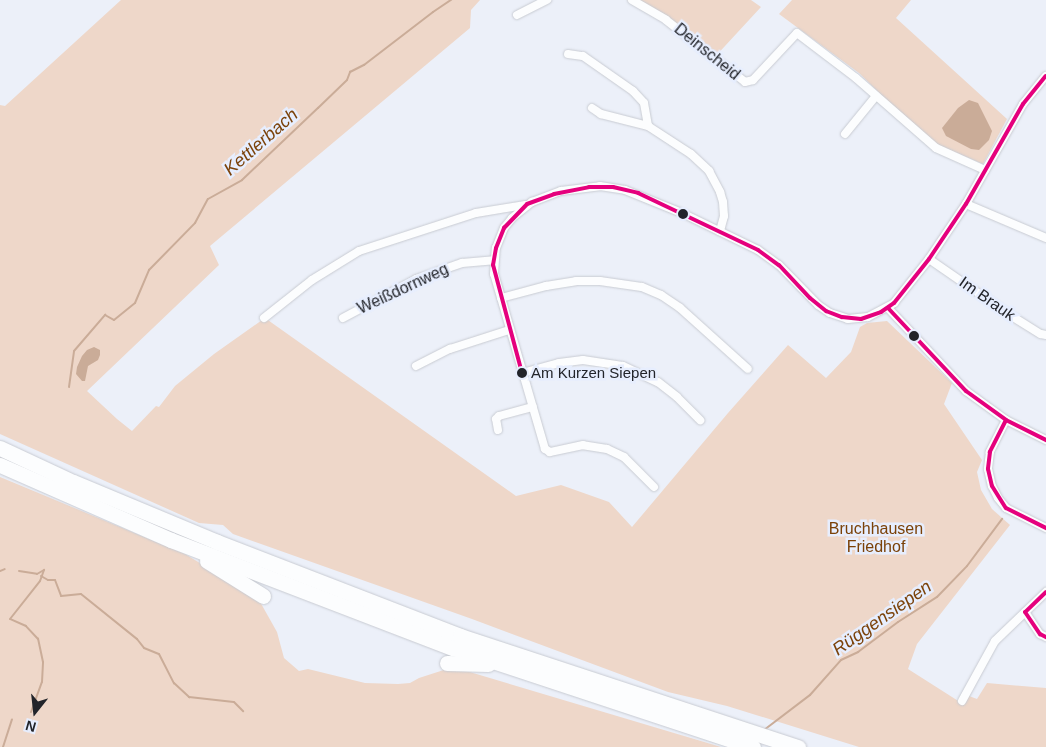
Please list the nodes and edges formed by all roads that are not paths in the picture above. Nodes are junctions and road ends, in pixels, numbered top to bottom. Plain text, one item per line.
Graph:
1 (547, 0) edge
2 (632, 0) edge
3 (518, 15) dead end
4 (568, 54) dead end
5 (1046, 76) edge
6 (876, 96) junction
7 (592, 108) dead end
8 (648, 126) junction
9 (845, 134) dead end
10 (985, 170) junction
11 (527, 204) junction
12 (966, 204) junction
13 (720, 230) junction
14 (1046, 238) edge
15 (929, 259) junction
16 (494, 260) junction
17 (501, 298) junction
18 (888, 308) junction
19 (264, 318) dead end
20 (343, 318) dead end
21 (509, 330) junction
22 (1046, 335) edge
23 (416, 366) dead end
24 (748, 369) dead end
25 (522, 373) junction
26 (534, 410) junction
27 (700, 420) dead end
28 (1006, 420) junction
29 (498, 430) dead end
30 (1046, 440) edge
31 (0, 448) edge
32 (0, 465) edge
33 (654, 487) dead end
34 (1046, 528) edge
35 (171, 540) junction
36 (1046, 592) edge
37 (263, 596) dead end
38 (1025, 612) junction
39 (1046, 637) edge
40 (447, 663) dead end
41 (556, 682) junction
42 (962, 701) dead end
43 (710, 725) junction
44 (752, 747) edge
45 (798, 747) edge

1 - 3 street
2 - 6 street, Deinscheid
4 - 8 street
5 - 10 street
6 - 9 street
6 - 10 street
7 - 8 street
8 - 13 street
10 - 12 street
11 - 13 street
11 - 16 street
11 - 19 street
12 - 14 street
12 - 15 street
13 - 18 street
15 - 18 street
15 - 22 street, Im Brauk
16 - 17 street
16 - 20 street, Weißdornweg
17 - 21 street
17 - 24 street
18 - 28 street
21 - 23 street
21 - 25 street
25 - 26 street
25 - 27 street
26 - 29 street
26 - 33 street
28 - 30 street
28 - 34 street
31 - 43 highway
32 - 35 highway
35 - 37 highway
35 - 41 highway
36 - 38 street
38 - 39 street
38 - 42 street
40 - 41 highway
41 - 43 highway
43 - 44 highway
43 - 45 highway

